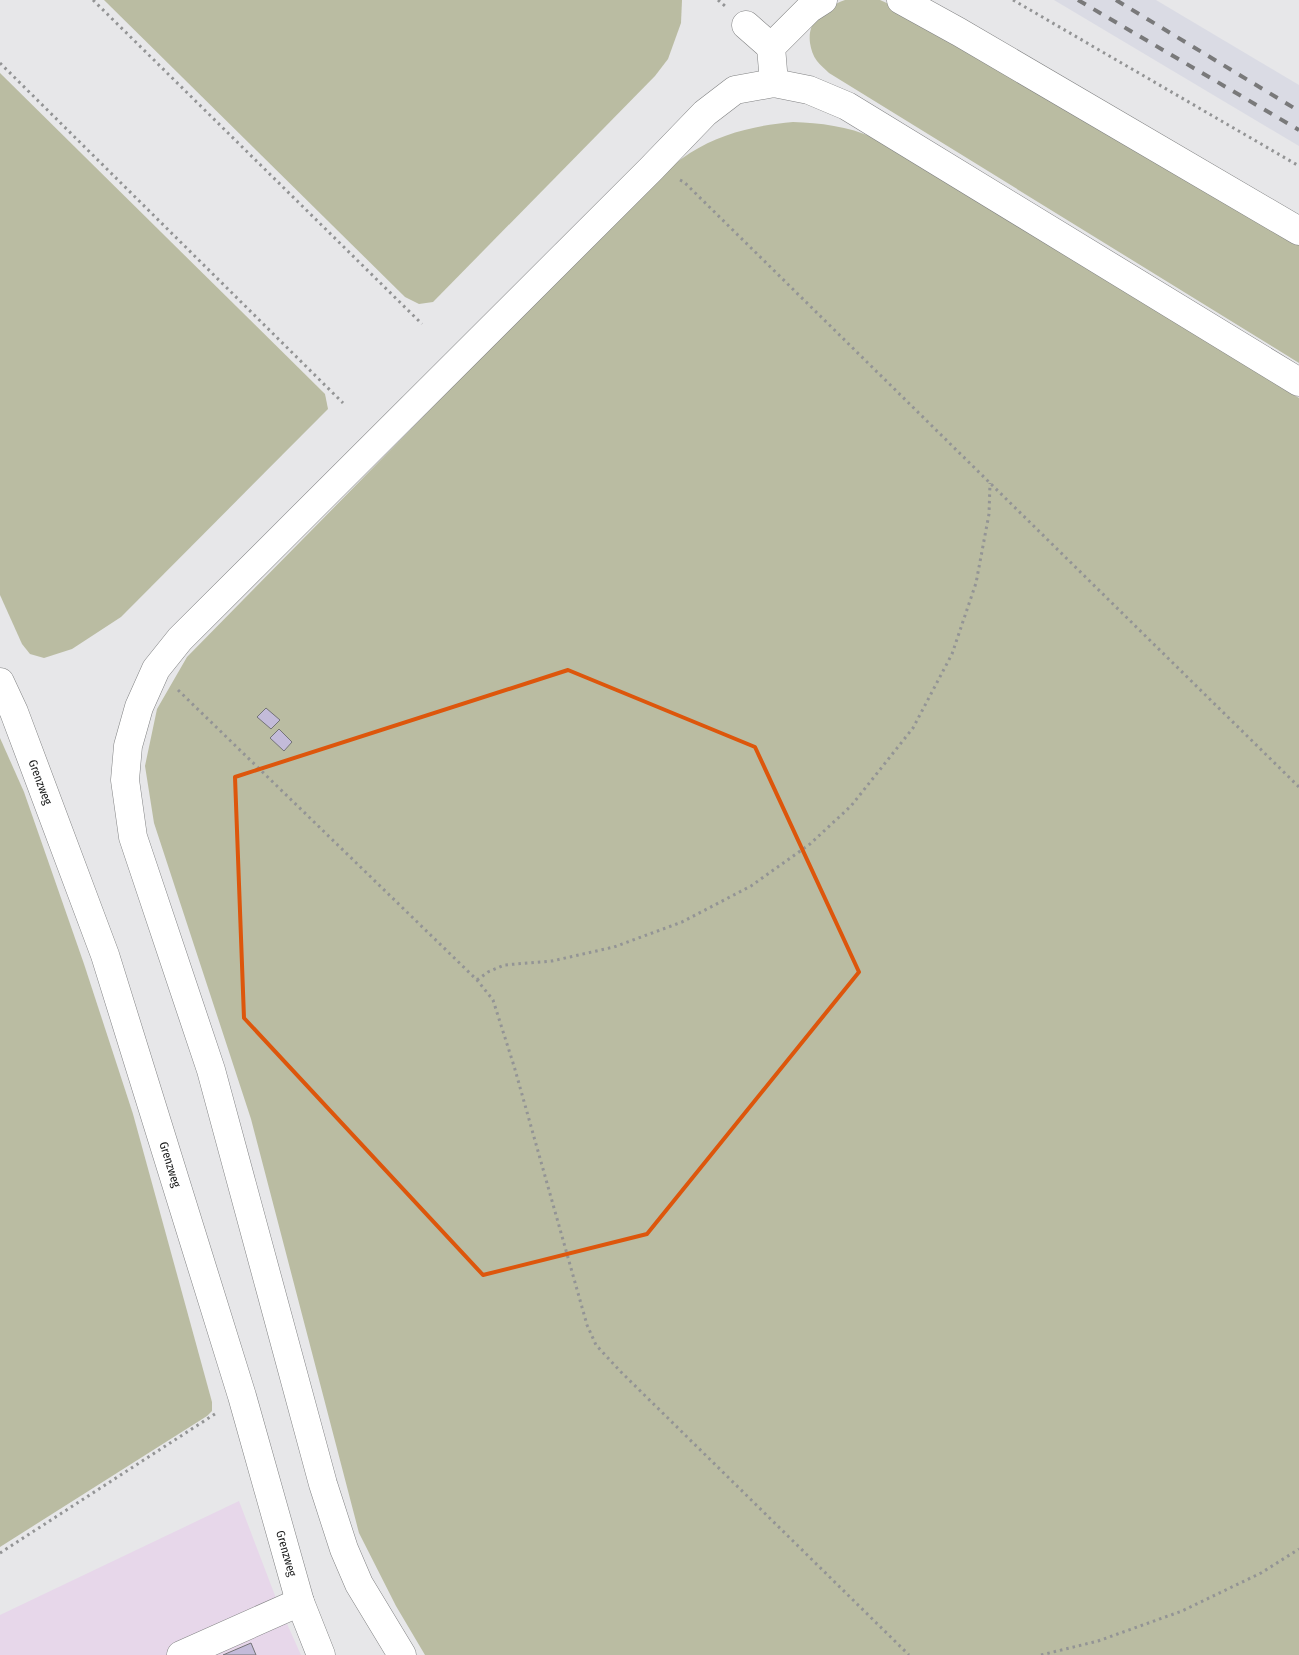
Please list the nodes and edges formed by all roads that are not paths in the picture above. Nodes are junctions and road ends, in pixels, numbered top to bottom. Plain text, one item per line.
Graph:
1 (823, 0) edge
2 (901, 0) edge
3 (746, 25) dead end
4 (771, 47) junction
5 (774, 83) junction
6 (1299, 231) edge
7 (1299, 382) edge
8 (0, 682) edge
9 (300, 1602) junction
10 (181, 1655) edge
11 (320, 1655) edge
12 (402, 1655) edge

1 - 4 street
2 - 6 street
3 - 4 street
4 - 5 street
5 - 7 street
5 - 12 street
8 - 9 street, Grenzweg
9 - 10 street
9 - 11 street, Grenzweg

